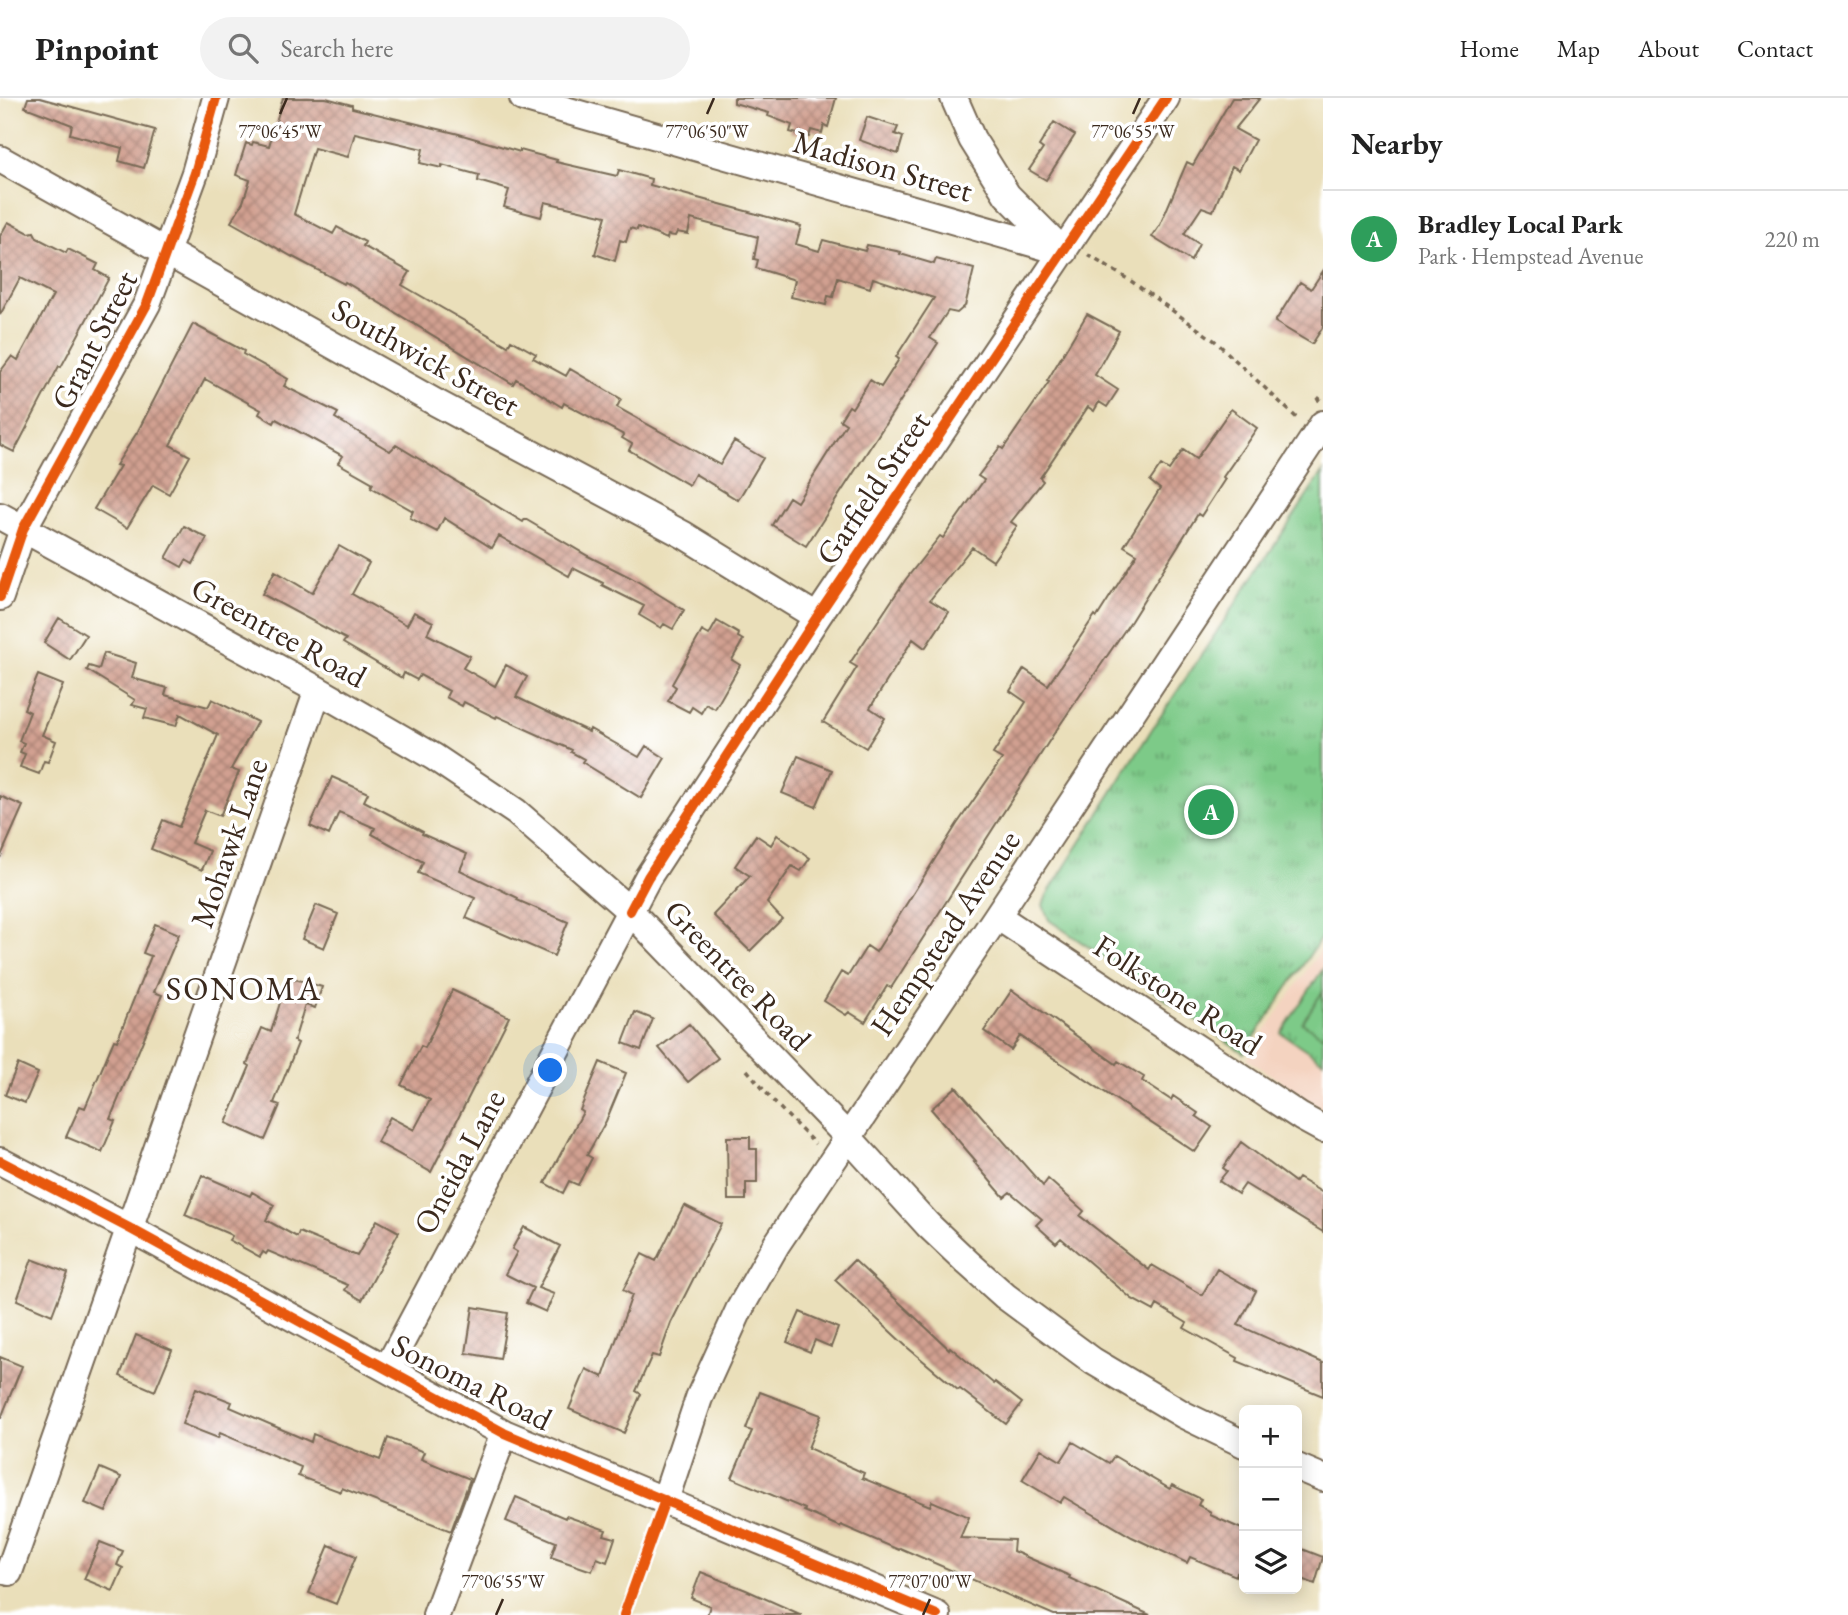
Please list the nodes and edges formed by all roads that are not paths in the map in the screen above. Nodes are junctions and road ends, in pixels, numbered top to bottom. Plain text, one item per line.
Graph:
1 (216, 98) edge
2 (523, 98) edge
3 (954, 98) edge
4 (1166, 98) edge
5 (0, 159) edge
6 (1068, 245) junction
7 (167, 251) junction
8 (1319, 430) edge
9 (0, 516) edge
10 (23, 529) junction
11 (0, 597) edge
12 (817, 617) junction
13 (318, 690) junction
14 (630, 911) junction
15 (997, 916) junction
16 (1323, 1129) edge
17 (848, 1138) junction
18 (0, 1161) edge
19 (129, 1228) junction
20 (387, 1369) junction
21 (504, 1433) junction
22 (1239, 1442) edge
23 (1299, 1468) edge
24 (1323, 1478) edge
25 (665, 1500) junction
26 (9, 1572) dead end
27 (436, 1615) edge
28 (937, 1615) edge

1 - 7 street, Grant Street
2 - 6 street, Madison Street
3 - 6 street
4 - 6 street, Garfield Street
5 - 7 street, Southwick Street
6 - 12 street, Garfield Street
7 - 10 street, Grant Street
7 - 12 street, Southwick Street
8 - 15 street, Hempstead Avenue
9 - 10 street, Greentree Road
10 - 11 street, Grant Street
10 - 13 street, Greentree Road
12 - 14 street, Garfield Street
13 - 14 street, Greentree Road
13 - 19 street, Mohawk Lane
14 - 17 street, Greentree Road
14 - 20 street, Oneida Lane
15 - 16 street, Folkstone Road
15 - 17 street, Hempstead Avenue
17 - 22 street, Greentree Road
17 - 25 street, Hempstead Avenue
18 - 19 street, Sonoma Road
19 - 20 street, Sonoma Road
19 - 26 street, Mohawk Lane
20 - 21 street, Sonoma Road
21 - 25 street, Sonoma Road
21 - 27 street
23 - 24 street
25 - 28 street, Sonoma Road

